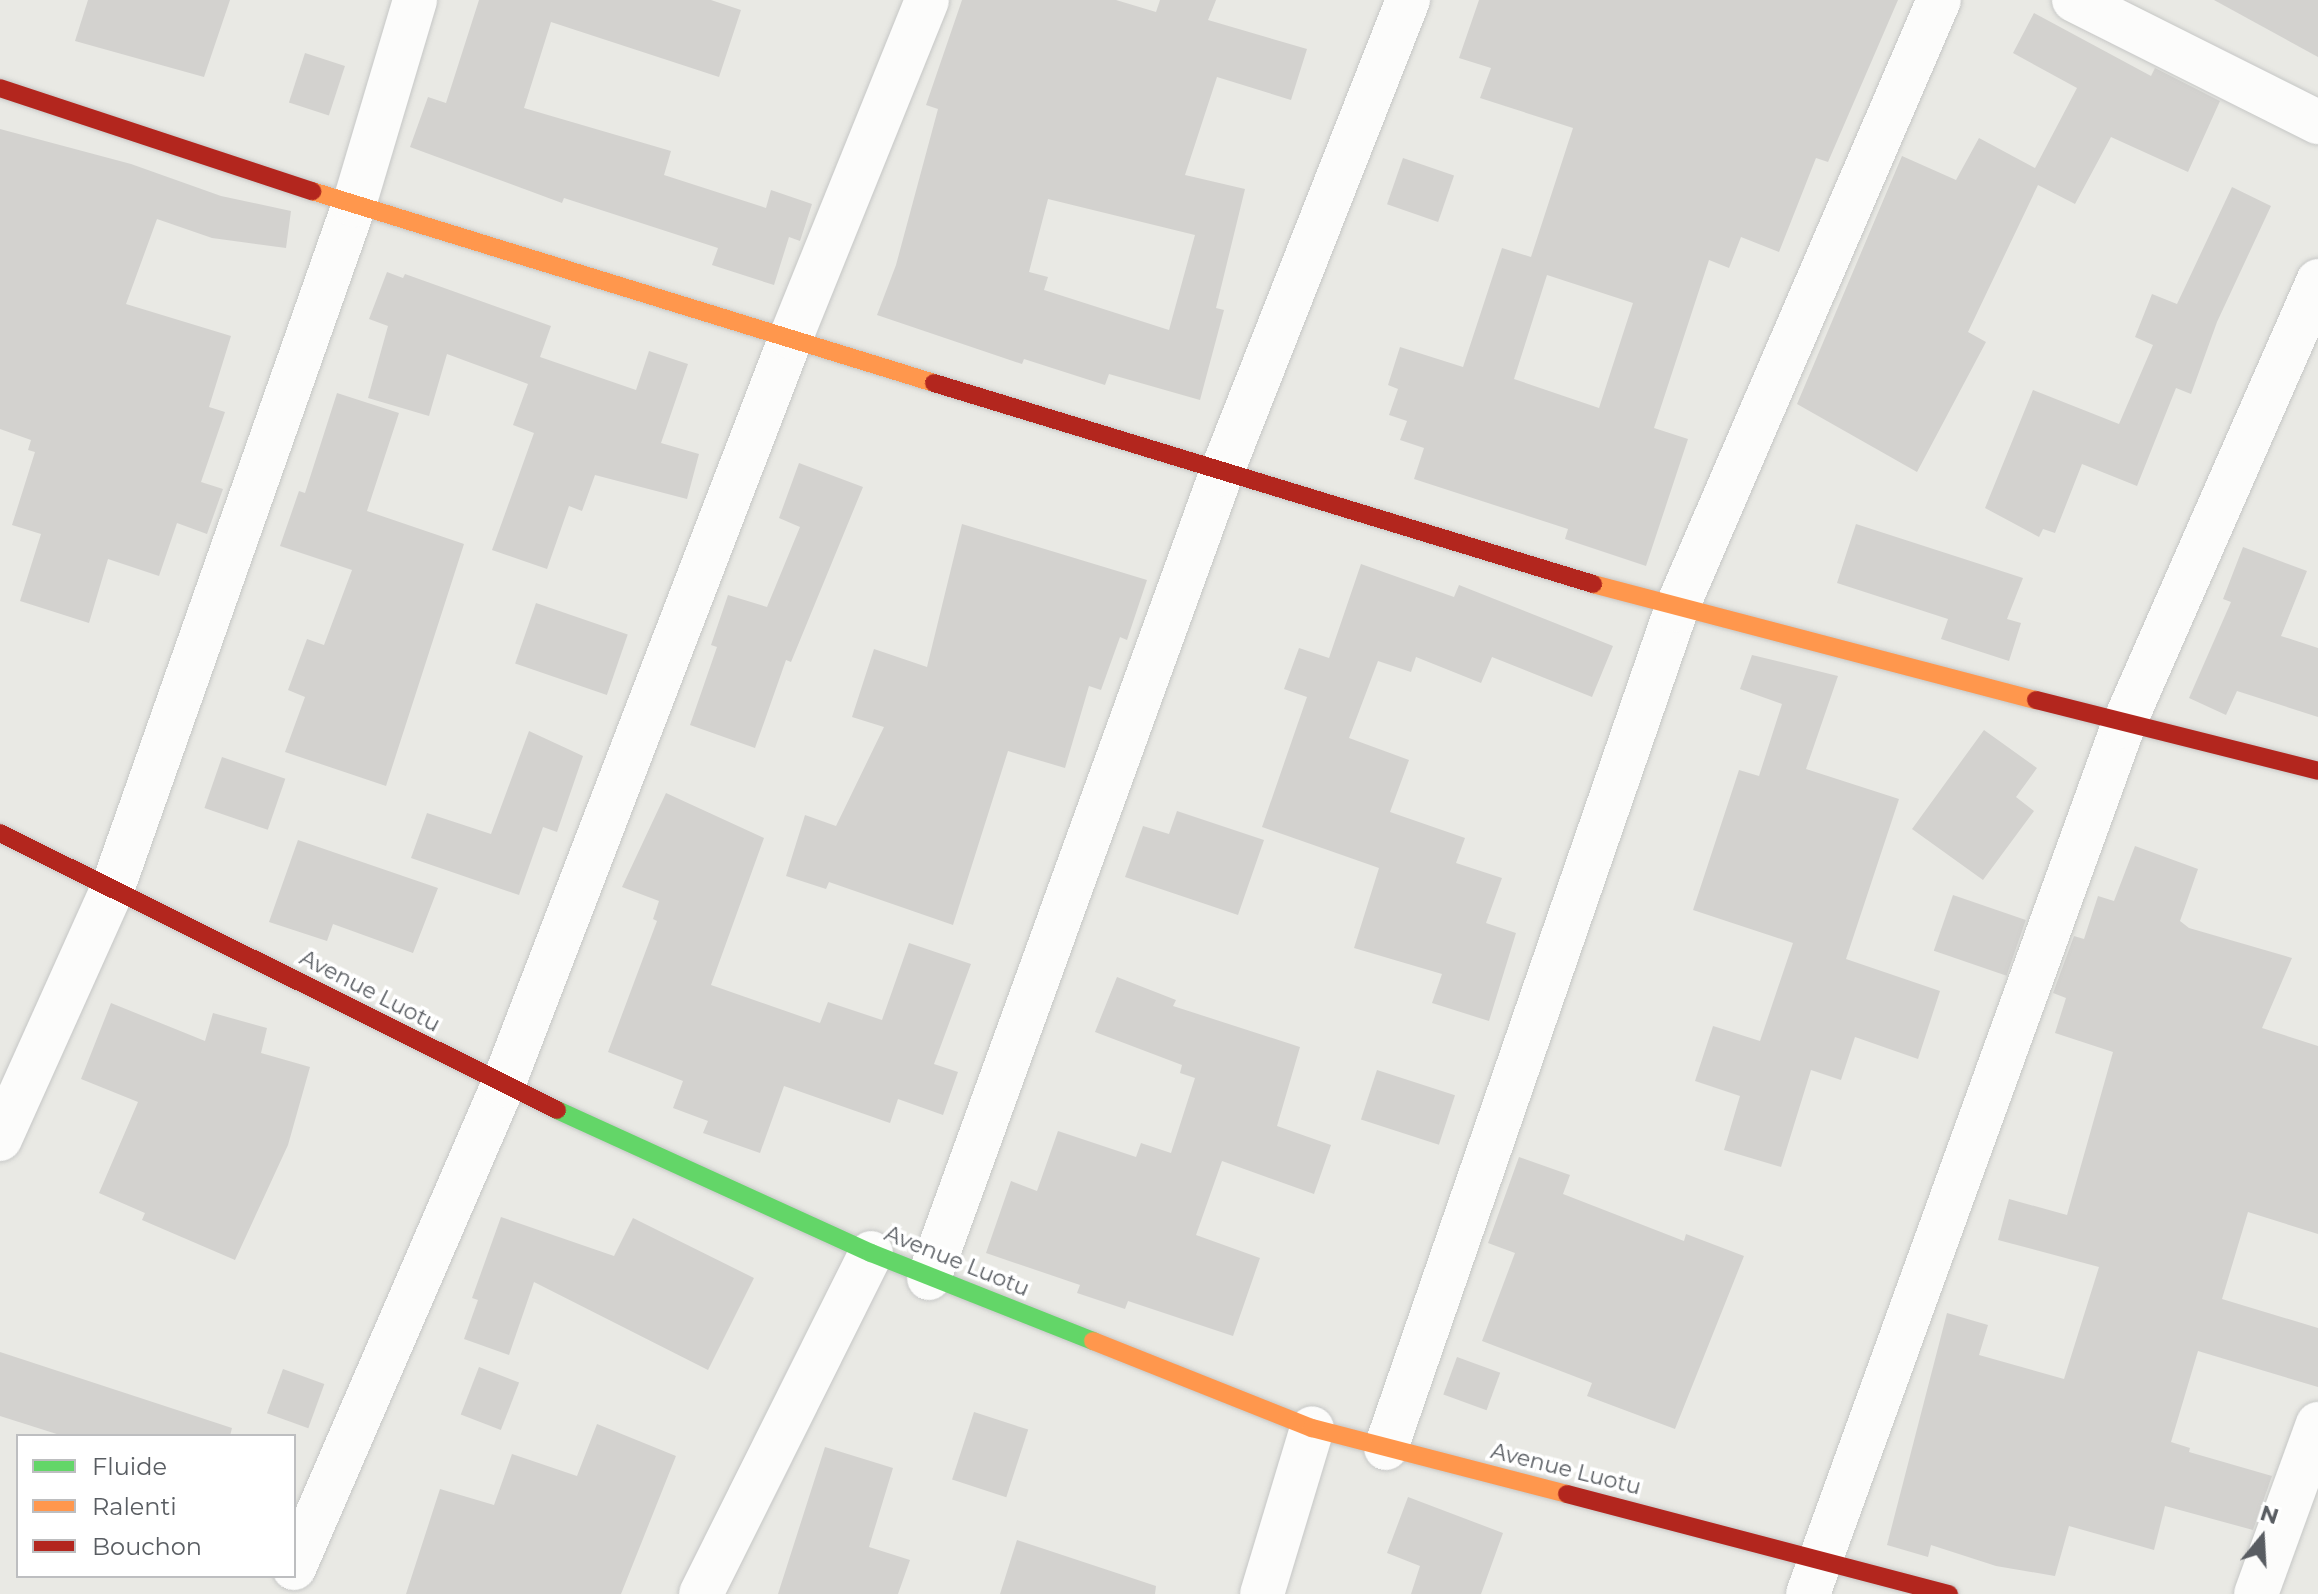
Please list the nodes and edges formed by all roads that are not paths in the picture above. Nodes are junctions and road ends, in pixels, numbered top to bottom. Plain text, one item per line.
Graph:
1 (415, 0) edge
2 (927, 0) edge
3 (1408, 0) edge
4 (1939, 0) edge
5 (2074, 0) edge
6 (0, 88) edge
7 (2318, 122) edge
8 (354, 205) junction
9 (2318, 281) edge
10 (791, 337) junction
11 (1221, 474) junction
12 (1676, 610) junction
13 (2123, 726) junction
14 (2318, 771) edge
15 (0, 833) edge
16 (113, 887) junction
17 (503, 1085) junction
18 (0, 1139) edge
19 (871, 1253) junction
20 (929, 1278) junction
21 (2318, 1424) edge
22 (1312, 1428) junction
23 (1386, 1448) junction
24 (296, 1563) edge
25 (1815, 1576) edge
26 (701, 1594) edge
27 (1262, 1594) edge
28 (1949, 1594) edge
29 (2256, 1594) edge

1 - 8 street
2 - 10 street
3 - 11 street
4 - 12 street
5 - 7 street
6 - 8 street
8 - 10 street
8 - 16 street
9 - 13 street
10 - 11 street
10 - 17 street
11 - 12 street
11 - 20 street
12 - 13 street
12 - 23 street
13 - 14 street
13 - 25 street
15 - 16 street, Avenue Luotu
16 - 17 street, Avenue Luotu
16 - 18 street
17 - 19 street, Avenue Luotu
17 - 24 street
19 - 20 street, Avenue Luotu
19 - 26 street
20 - 22 street, Avenue Luotu
21 - 29 street
22 - 23 street, Avenue Luotu
22 - 27 street
23 - 25 street, Avenue Luotu
25 - 28 street, Avenue Luotu

